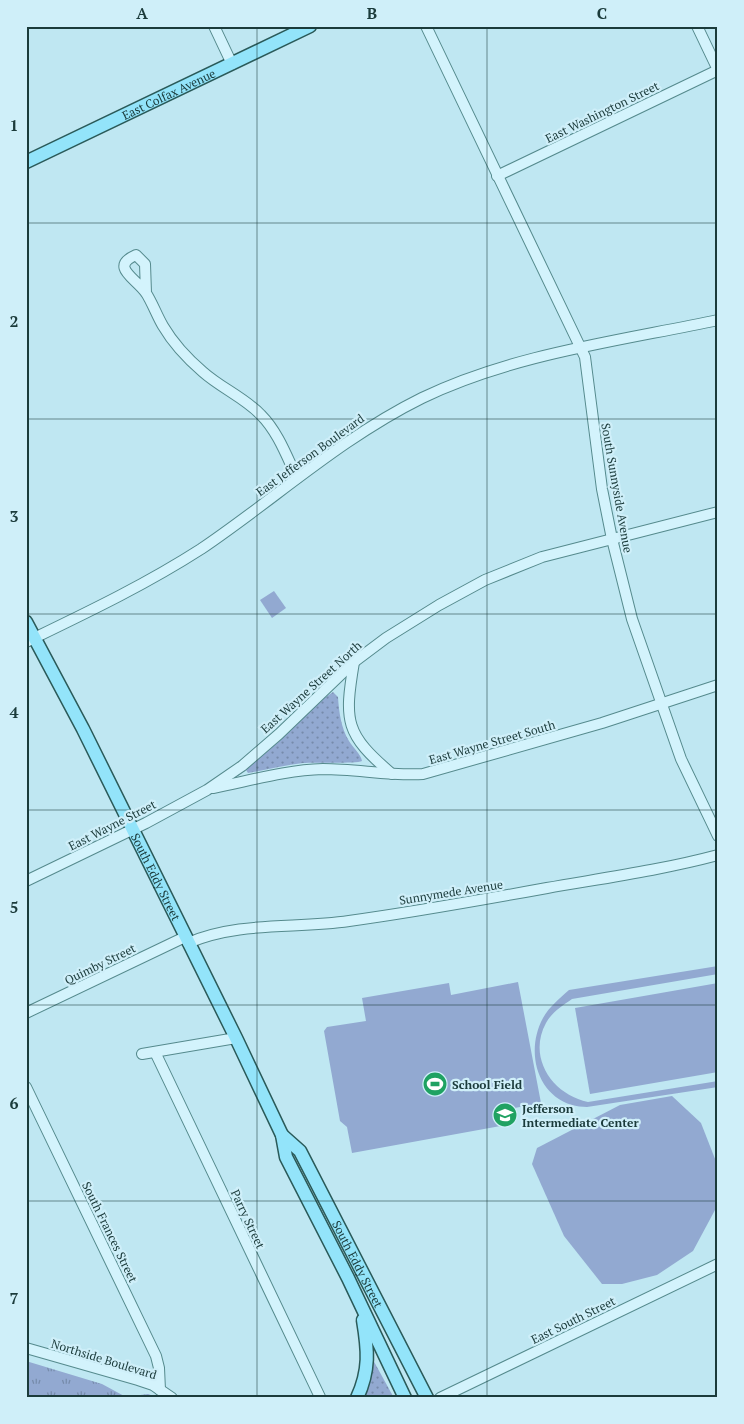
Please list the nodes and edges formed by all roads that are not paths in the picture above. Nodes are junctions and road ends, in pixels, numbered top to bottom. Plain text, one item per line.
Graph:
1 (214, 26) edge
2 (310, 26) edge
3 (426, 26) edge
4 (697, 26) edge
5 (232, 64) junction
6 (718, 70) edge
7 (26, 162) edge
8 (497, 176) junction
9 (146, 293) dead end
10 (718, 320) edge
11 (581, 348) junction
12 (297, 478) junction
13 (718, 512) edge
14 (612, 539) junction
15 (26, 622) edge
16 (30, 640) edge
17 (354, 662) junction
18 (718, 685) edge
19 (661, 704) junction
20 (392, 774) junction
21 (207, 790) junction
22 (132, 830) junction
23 (718, 836) edge
24 (718, 855) edge
25 (26, 881) edge
26 (187, 940) junction
27 (26, 1013) edge
28 (236, 1038) junction
29 (155, 1052) junction
30 (142, 1054) dead end
31 (26, 1087) edge
32 (282, 1135) junction
33 (718, 1264) edge
34 (361, 1306) junction
35 (26, 1348) edge
36 (160, 1390) junction
37 (320, 1397) edge
38 (172, 1398) edge
39 (357, 1398) edge
40 (405, 1398) edge
41 (427, 1398) edge
42 (440, 1398) edge

1 - 5 street
2 - 5 main road, East Colfax Avenue
3 - 8 street, South Sunnyside Avenue
4 - 6 street
5 - 7 main road, East Colfax Avenue
6 - 8 street, East Washington Street
8 - 11 street, South Sunnyside Avenue
9 - 12 street
10 - 11 street, East Jefferson Boulevard
11 - 12 street, East Jefferson Boulevard
11 - 14 street, South Sunnyside Avenue
12 - 16 street, East Jefferson Boulevard
13 - 14 street, East Wayne Street North
14 - 17 street, East Wayne Street North
14 - 19 street, South Sunnyside Avenue
15 - 16 main road, South Eddy Street
16 - 22 main road, South Eddy Street
17 - 20 street
17 - 21 street, East Wayne Street North
18 - 19 street, East Wayne Street South
19 - 20 street, East Wayne Street South
19 - 23 street, South Sunnyside Avenue
20 - 21 street, East Wayne Street South
21 - 22 street, East Wayne Street
22 - 25 street, East Wayne Street
22 - 26 main road, South Eddy Street
24 - 26 street, Sunnymede Avenue
26 - 27 street, Quimby Street
26 - 28 main road, South Eddy Street
28 - 29 street
28 - 32 main road, South Eddy Street
29 - 30 street
29 - 37 street, Parry Street
31 - 36 street, South Frances Street
32 - 34 main road, South Eddy Street
32 - 41 main road, South Eddy Street
33 - 42 street, East South Street
34 - 39 main road
34 - 40 main road, South Eddy Street
35 - 36 street, Northside Boulevard
36 - 38 street, Northside Boulevard

